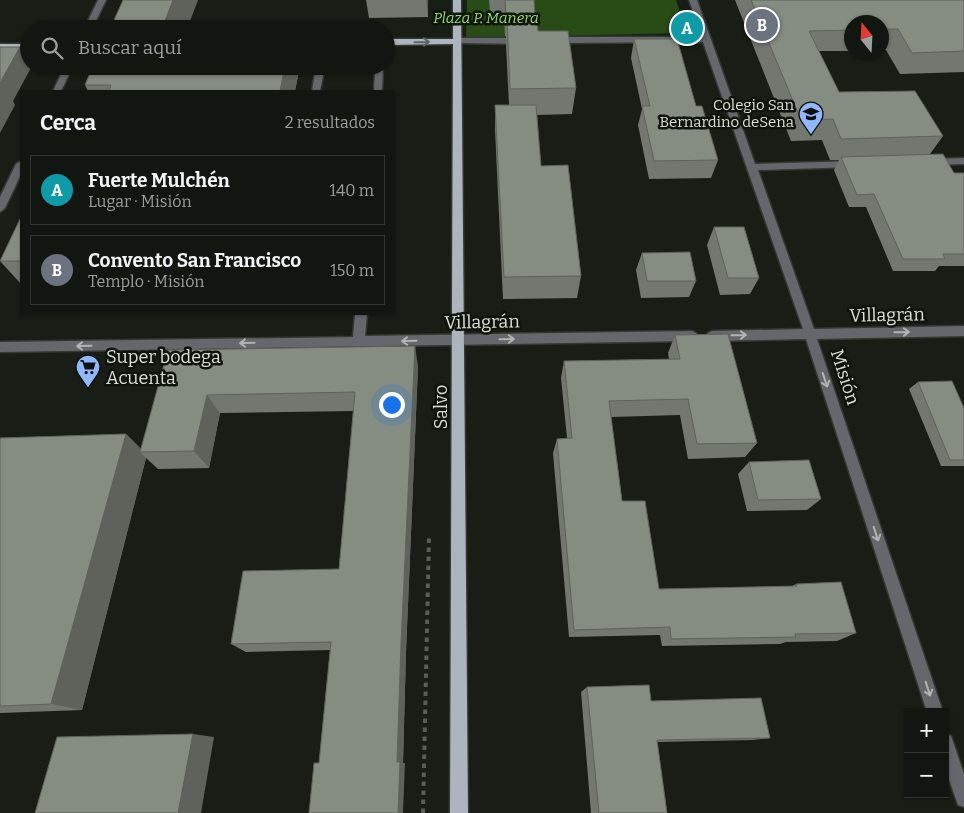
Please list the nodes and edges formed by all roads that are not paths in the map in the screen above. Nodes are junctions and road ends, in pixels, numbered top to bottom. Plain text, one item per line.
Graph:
1 (102, 0) edge
2 (457, 0) edge
3 (693, 0) edge
4 (92, 20) edge
5 (706, 39) junction
6 (547, 40) edge
7 (457, 41) junction
8 (527, 41) edge
9 (395, 42) edge
10 (0, 47) edge
11 (20, 47) edge
12 (65, 75) edge
13 (319, 75) edge
14 (379, 75) edge
15 (57, 90) edge
16 (316, 90) edge
17 (378, 90) edge
18 (964, 161) edge
19 (926, 162) edge
20 (868, 164) edge
21 (20, 166) edge
22 (753, 167) junction
23 (0, 208) edge
24 (361, 315) edge
25 (964, 331) edge
26 (810, 334) junction
27 (458, 340) junction
28 (359, 341) junction
29 (0, 347) edge
30 (934, 708) edge
31 (949, 753) edge
32 (964, 799) edge
33 (460, 813) edge

1 - 4 street
2 - 7 main road, Salvo
3 - 5 street, Misión
5 - 6 street
5 - 22 street, Misión
7 - 8 street
9 -> 7 main road
7 - 27 main road, Salvo
10 - 11 main road
12 - 15 street
13 - 16 street
14 - 17 street
18 - 19 street
20 - 22 street
21 - 23 street
22 - 26 street, Misión
24 - 28 street
26 -> 25 street, Villagrán
27 -> 26 street, Villagrán
26 -> 30 street, Misión
27 -> 28 street, Villagrán
27 - 33 main road, Salvo
28 -> 29 street, Villagrán
31 - 32 street

